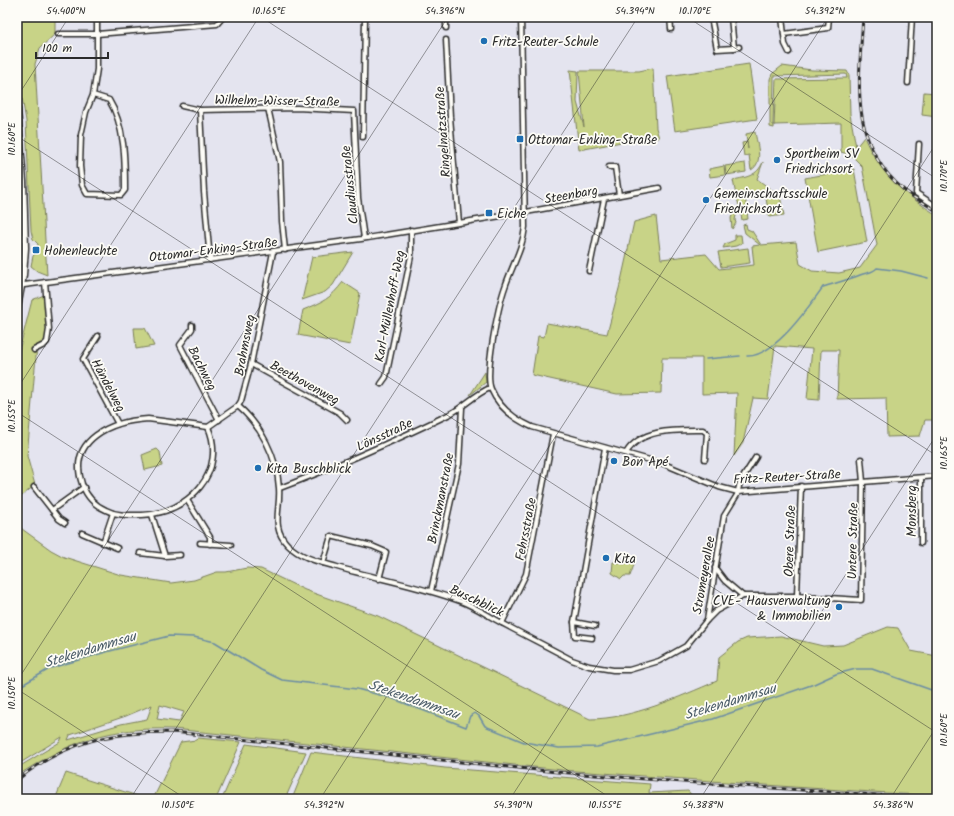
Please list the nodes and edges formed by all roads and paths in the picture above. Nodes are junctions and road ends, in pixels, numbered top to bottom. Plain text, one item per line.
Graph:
1 (97, 17) edge
2 (223, 17) edge
3 (364, 17) edge
4 (446, 17) edge
5 (521, 17) edge
6 (670, 17) edge
7 (711, 17) edge
8 (731, 17) edge
9 (782, 17) edge
10 (829, 17) edge
11 (912, 17) edge
12 (446, 28) dead end
13 (671, 29) dead end
14 (58, 34) dead end
15 (97, 34) junction
16 (784, 34) junction
17 (446, 40) dead end
18 (789, 52) dead end
19 (908, 83) dead end
20 (93, 95) junction
21 (182, 106) dead end
22 (17, 108) edge
23 (268, 108) junction
24 (200, 110) junction
25 (354, 111) joint
26 (354, 130) junction
27 (363, 130) junction
28 (363, 136) dead end
29 (919, 144) dead end
30 (609, 167) dead end
31 (659, 188) dead end
32 (619, 195) junction
33 (604, 199) junction
34 (937, 207) edge
35 (526, 212) junction
36 (459, 223) junction
37 (412, 230) junction
38 (364, 238) junction
39 (285, 250) junction
40 (273, 252) junction
41 (210, 260) junction
42 (589, 271) dead end
43 (45, 282) junction
44 (19, 285) edge
45 (17, 308) edge
46 (192, 325) dead end
47 (98, 336) dead end
48 (34, 350) dead end
49 (250, 364) junction
50 (381, 384) dead end
51 (490, 388) junction
52 (238, 406) junction
53 (462, 408) junction
54 (219, 420) junction
55 (347, 420) dead end
56 (118, 424) junction
57 (208, 427) junction
58 (553, 434) junction
59 (605, 448) junction
60 (626, 453) junction
61 (756, 457) dead end
62 (705, 459) dead end
63 (861, 459) dead end
64 (937, 476) edge
65 (921, 478) junction
66 (863, 482) junction
67 (801, 486) junction
68 (34, 487) dead end
69 (84, 487) junction
70 (280, 488) junction
71 (738, 492) junction
72 (187, 500) junction
73 (52, 510) junction
74 (113, 513) junction
75 (152, 514) junction
76 (65, 523) dead end
77 (82, 533) dead end
78 (103, 543) junction
79 (200, 543) dead end
80 (921, 543) dead end
81 (210, 544) junction
82 (231, 545) dead end
83 (117, 548) dead end
84 (140, 553) dead end
85 (180, 555) dead end
86 (165, 556) junction
87 (322, 563) junction
88 (715, 568) junction
89 (379, 579) junction
90 (431, 591) junction
91 (743, 596) junction
92 (797, 596) junction
93 (707, 620) junction
94 (574, 622) junction
95 (502, 623) junction
96 (595, 626) dead end
97 (592, 638) dead end
98 (560, 654) joint

1 - 15 street
2 - 15 street
3 - 27 street, Claudiusstraße
4 - 12 street
5 - 35 street
6 - 13 street
7 - 8 street
9 - 16 street
10 - 16 street
11 - 19 street
14 - 15 street
15 - 20 street
16 - 18 street
17 - 36 street, Ringelnatzstraße
20 - 20 street
21 - 24 street, Wilhelm-Wisser-Straße
22 - 44 main road
23 - 24 street, Wilhelm-Wisser-Straße
23 - 25 street, Wilhelm-Wisser-Straße
23 - 39 street
24 - 41 street
25 - 26 street, Claudiusstraße
26 - 27 street, Claudiusstraße
26 - 38 street, Claudiusstraße
27 - 28 street, Claudiusstraße
29 - 34 street
30 - 32 street, Steenbarg
31 - 32 street, Steenbarg
32 - 33 street, Steenbarg
33 - 35 street, Steenbarg
33 - 42 street
35 - 36 street, Ottomar-Enking-Straße
35 - 51 street
36 - 37 street, Ottomar-Enking-Straße
37 - 38 street, Ottomar-Enking-Straße
37 - 50 street, Karl-Müllenhoff-Weg
38 - 39 street, Ottomar-Enking-Straße
39 - 40 street, Ottomar-Enking-Straße
40 - 41 street, Ottomar-Enking-Straße
40 - 49 street, Brahmsweg
41 - 43 street, Ottomar-Enking-Straße
43 - 44 street, Ottomar-Enking-Straße
43 - 48 street
44 - 45 main road
46 - 54 street, Bachweg
47 - 56 street, Händelweg
49 - 52 street, Brahmsweg
49 - 55 street, Beethovenweg
51 - 53 street, Lönsstraße
51 - 58 street, Fritz-Reuter-Straße
52 - 54 street
52 - 70 street, Buschblick
53 - 70 street, Lönsstraße
53 - 90 street, Brinckmanstraße
54 - 57 street
56 - 57 street
56 - 69 street
57 - 72 street
58 - 59 street, Fritz-Reuter-Straße
58 - 95 street, Fehrsstraße
59 - 60 street, Fritz-Reuter-Straße
59 - 94 street
60 - 62 street
60 - 71 street, Fritz-Reuter-Straße
61 - 71 street, Stromeyerallee
63 - 66 street, Untere Straße
64 - 65 street, Fritz-Reuter-Straße
65 - 66 street, Fritz-Reuter-Straße
65 - 80 street, Monsberg
66 - 67 street, Fritz-Reuter-Straße
66 - 92 street, Untere Straße
67 - 71 street, Fritz-Reuter-Straße
67 - 92 street, Obere Straße
68 - 73 street
69 - 73 street
69 - 74 street
70 - 87 street, Buschblick
71 - 88 street, Stromeyerallee
72 - 75 street
72 - 81 street
73 - 76 street
74 - 75 street
74 - 78 street
75 - 86 street
77 - 78 street
78 - 83 street
79 - 81 street
81 - 82 street
84 - 86 street
85 - 86 street
87 - 89 street, Buschblick
87 - 89 street
88 - 91 street
88 - 93 street, Stromeyerallee
89 - 90 street, Buschblick
90 - 95 street, Buschblick
91 - 92 street
91 - 93 street
93 - 98 street, Stromeyerallee
94 - 96 street
94 - 97 street
95 - 98 street, Buschblick

